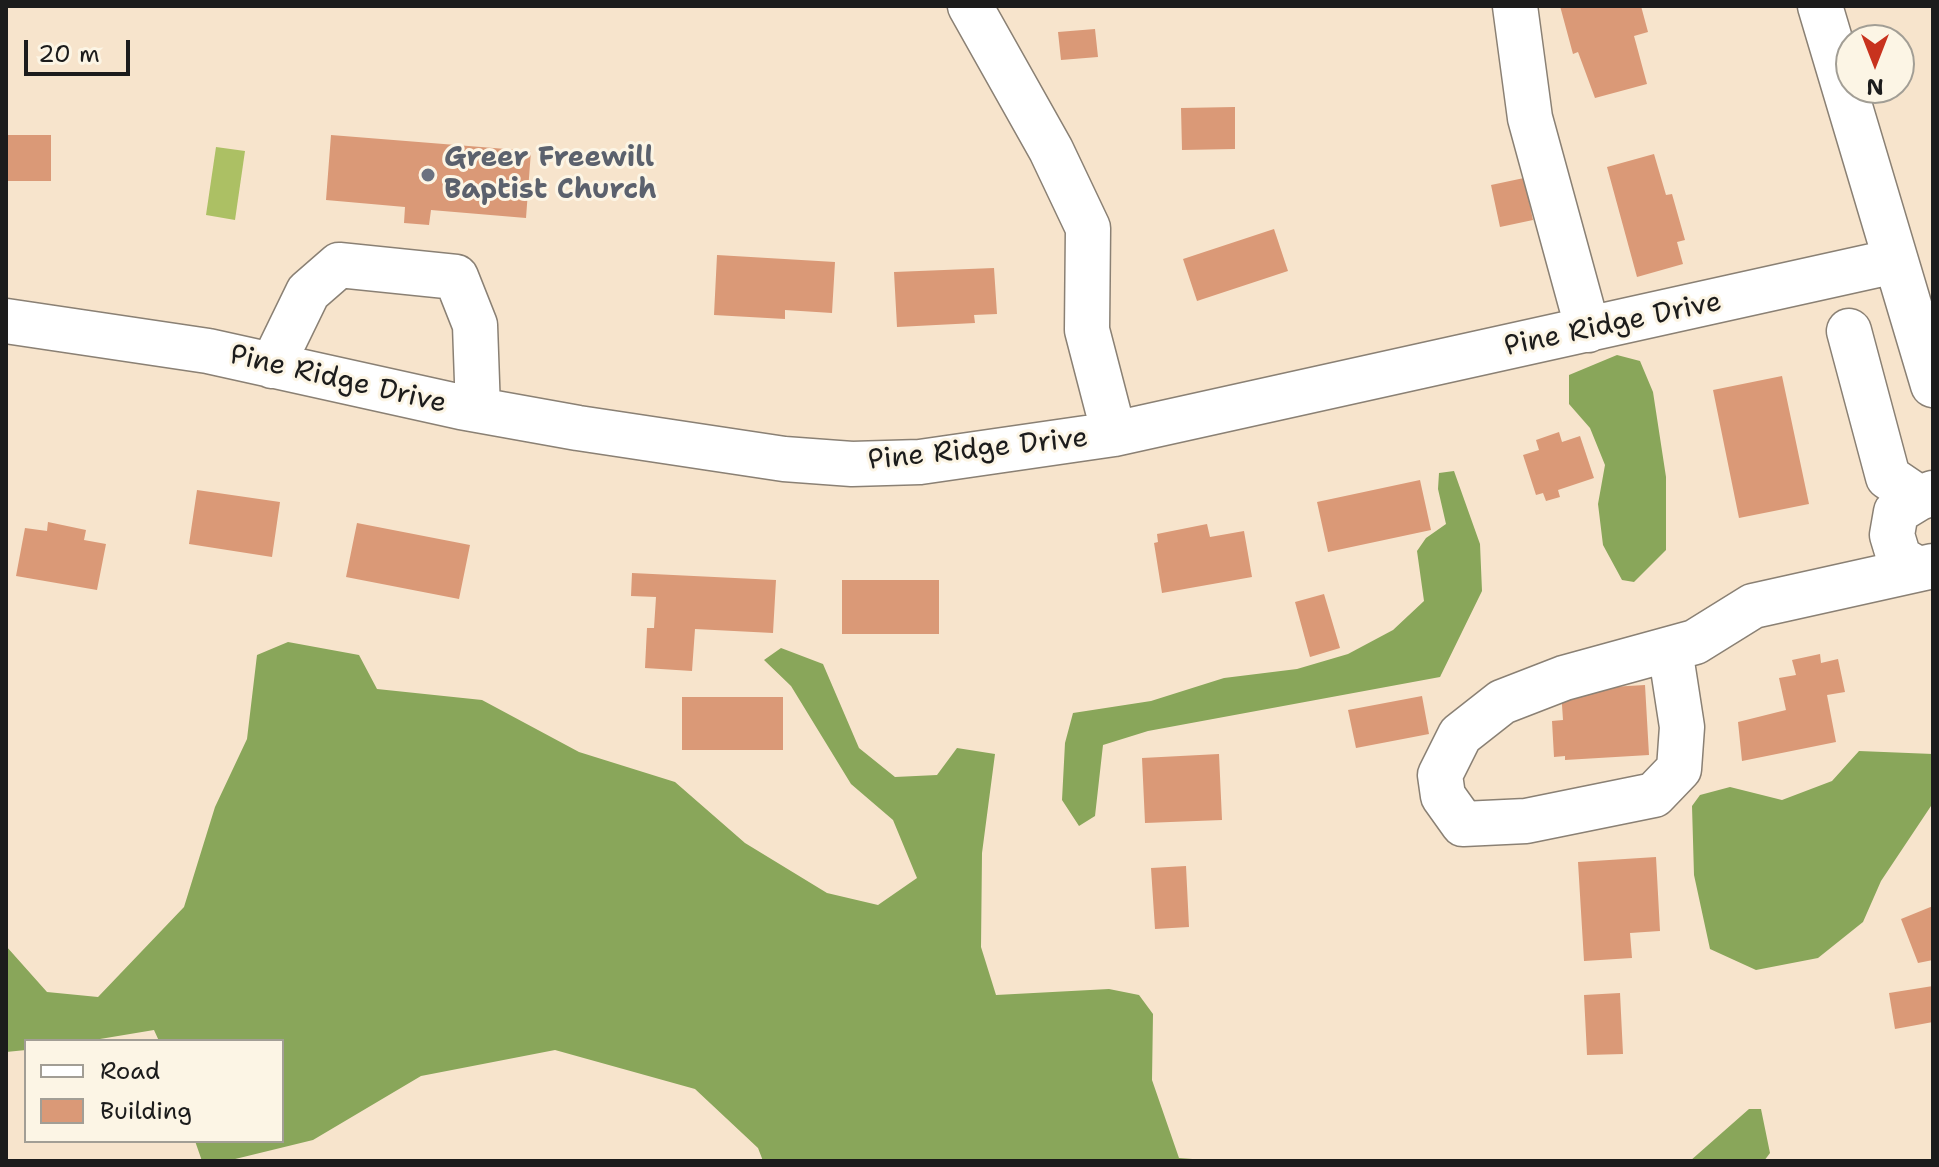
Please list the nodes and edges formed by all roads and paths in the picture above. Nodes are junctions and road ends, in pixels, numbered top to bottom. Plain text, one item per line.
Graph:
1 (970, 6) edge
2 (1515, 6) edge
3 (1820, 6) edge
4 (1895, 261) junction
5 (6, 321) edge
6 (1588, 330) junction
7 (1849, 331) dead end
8 (272, 366) junction
9 (1933, 385) edge
10 (478, 410) junction
11 (1114, 434) junction
12 (1926, 496) edge
13 (1925, 567) edge
14 (1670, 649) junction

1 - 11 street
2 - 6 street
3 - 4 street
4 - 6 street, Pine Ridge Drive
4 - 9 street
5 - 8 street, Pine Ridge Drive
6 - 11 street, Pine Ridge Drive
7 - 12 street
8 - 10 street, Pine Ridge Drive
8 - 10 street
10 - 11 street, Pine Ridge Drive
12 - 13 street
13 - 14 street
14 - 14 street

